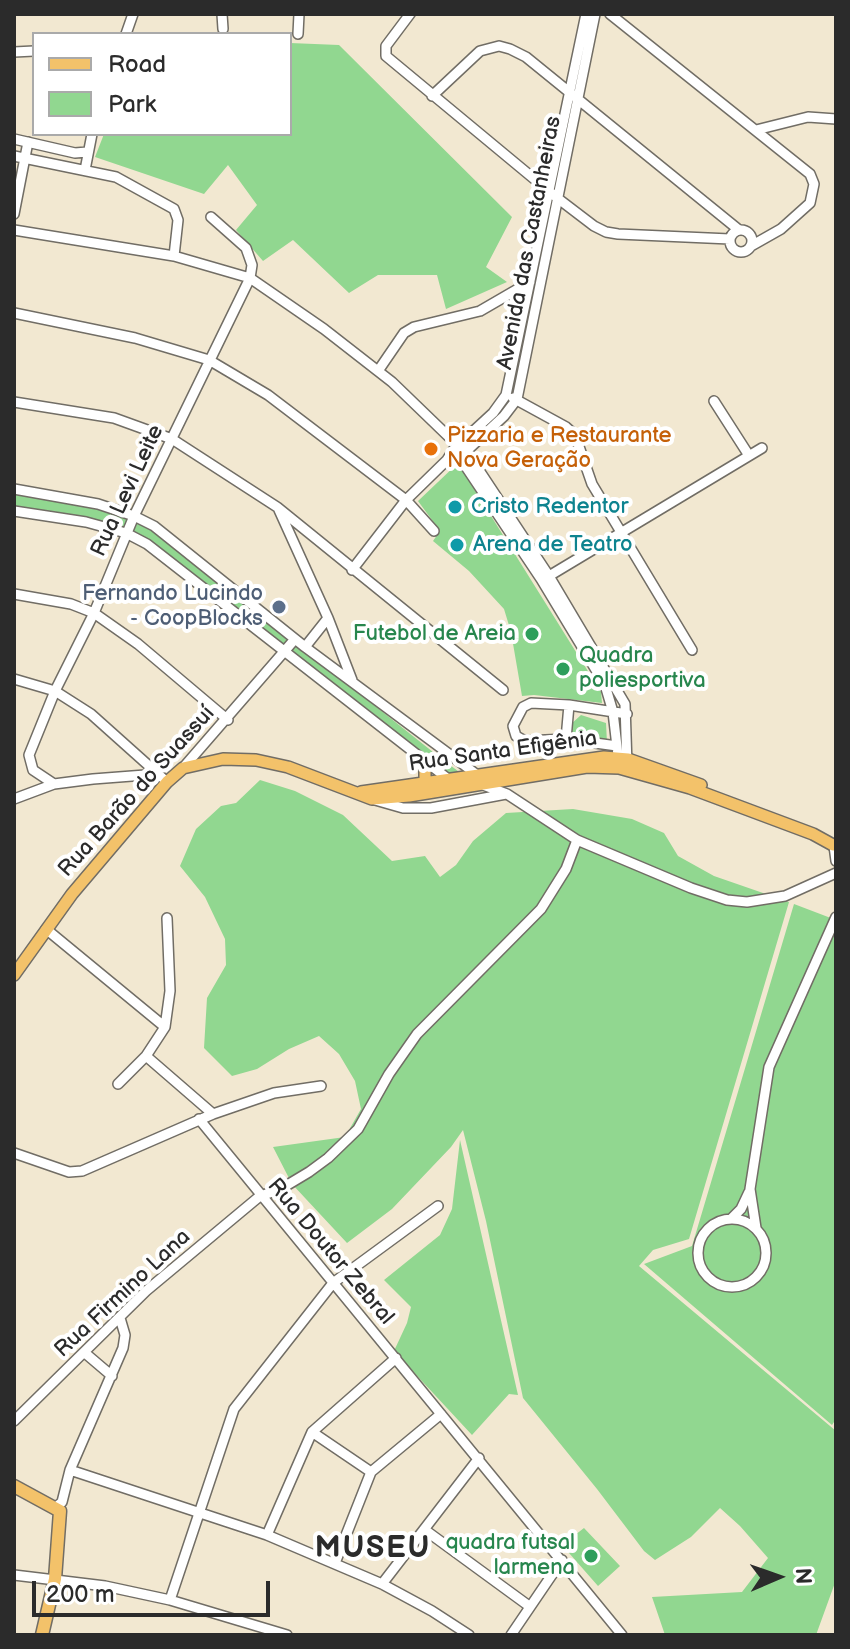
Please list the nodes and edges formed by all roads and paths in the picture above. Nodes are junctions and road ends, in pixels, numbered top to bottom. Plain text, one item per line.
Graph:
1 (222, 14) edge
2 (299, 14) edge
3 (410, 14) edge
4 (586, 14) edge
5 (595, 14) edge
6 (610, 14) edge
7 (223, 29) dead end
8 (298, 34) dead end
9 (432, 96) junction
10 (573, 97) junction
11 (836, 119) edge
12 (756, 130) junction
13 (91, 136) edge
14 (14, 139) edge
15 (28, 142) junction
16 (87, 152) junction
17 (19, 157) edge
18 (85, 170) junction
19 (552, 195) junction
20 (14, 214) edge
21 (211, 217) dead end
22 (781, 229) junction
23 (14, 230) edge
24 (734, 236) junction
25 (751, 246) junction
26 (174, 256) junction
27 (250, 278) junction
28 (530, 282) junction
29 (14, 313) edge
30 (209, 360) junction
31 (378, 371) junction
32 (506, 395) junction
33 (517, 399) junction
34 (714, 401) dead end
35 (14, 402) edge
36 (172, 439) junction
37 (762, 448) dead end
38 (460, 450) junction
39 (748, 454) junction
40 (14, 489) edge
41 (406, 500) junction
42 (277, 507) junction
43 (14, 511) edge
44 (134, 516) junction
45 (434, 531) dead end
46 (620, 531) junction
47 (126, 533) junction
48 (352, 570) junction
49 (549, 576) junction
50 (14, 594) edge
51 (94, 613) junction
52 (328, 618) junction
53 (295, 639) junction
54 (305, 647) junction
55 (692, 650) dead end
56 (286, 652) junction
57 (14, 679) edge
58 (353, 683) junction
59 (503, 690) dead end
60 (55, 691) junction
61 (569, 705) junction
62 (613, 712) junction
63 (627, 714) junction
64 (228, 720) junction
65 (566, 739) junction
66 (622, 760) junction
67 (425, 763) junction
68 (183, 768) junction
69 (163, 778) junction
70 (478, 779) junction
71 (425, 782) junction
72 (454, 783) junction
73 (54, 784) junction
74 (357, 793) junction
75 (507, 794) junction
76 (14, 799) edge
77 (372, 799) junction
78 (577, 840) junction
79 (835, 846) edge
80 (836, 873) edge
81 (836, 917) edge
82 (167, 918) dead end
83 (46, 929) junction
84 (14, 975) edge
85 (165, 1027) junction
86 (146, 1056) junction
87 (118, 1084) dead end
88 (321, 1086) dead end
89 (213, 1114) junction
90 (199, 1119) junction
91 (14, 1153) edge
92 (750, 1189) junction
93 (260, 1196) junction
94 (438, 1206) dead end
95 (731, 1219) junction
96 (756, 1228) junction
97 (333, 1283) junction
98 (120, 1318) junction
99 (85, 1353) junction
100 (396, 1358) junction
101 (112, 1376) junction
102 (441, 1414) junction
103 (14, 1421) edge
104 (312, 1432) junction
105 (479, 1458) junction
106 (70, 1470) junction
107 (371, 1472) junction
108 (14, 1486) edge
109 (57, 1509) junction
110 (199, 1512) junction
111 (425, 1530) junction
112 (267, 1535) junction
113 (562, 1560) junction
114 (335, 1563) junction
115 (14, 1575) edge
116 (55, 1579) junction
117 (382, 1584) junction
118 (170, 1600) junction
119 (529, 1606) junction
120 (42, 1635) edge
121 (287, 1635) edge
122 (469, 1635) edge
123 (511, 1635) edge
124 (622, 1635) edge

1 - 7 street
2 - 8 street
3 - 9 street
4 - 10 street, Avenida das Castanheiras
5 - 10 street, Avenida das Castanheiras
6 - 12 street
9 - 10 street
9 - 19 street
10 - 19 street, Avenida das Castanheiras
10 - 24 street
11 - 12 street
12 - 22 street
13 - 16 street
14 - 15 street
15 - 16 street
15 - 17 street
16 - 18 street
17 - 18 street
17 - 20 street
18 - 26 street
19 - 24 street
19 - 28 street, Avenida das Castanheiras
19 - 33 street, Avenida das Castanheiras
21 - 27 street
22 - 24 street
22 - 25 street
23 - 26 street
24 - 25 street
24 - 25 street
26 - 27 street
27 - 30 street, Rua Levi Leite
27 - 31 street
28 - 31 street
28 - 32 street, Avenida das Castanheiras
29 - 30 street
30 - 36 street, Rua Levi Leite
30 - 41 street
31 - 38 street
32 - 33 street
32 - 38 street, Avenida das Castanheiras
33 - 38 street, Avenida das Castanheiras
33 - 46 street
34 - 39 street
35 - 36 street
36 - 42 street
36 - 44 street, Rua Levi Leite
37 - 39 street
38 - 41 street
38 - 49 street
38 - 62 street
39 - 46 street
40 - 44 street
41 - 45 street
41 - 48 street
42 - 48 street
42 - 52 street
43 - 47 street
44 - 47 street, Rua Levi Leite
44 - 53 street
46 - 49 street
46 - 55 street
47 - 51 street, Rua Levi Leite
47 - 56 street
48 - 59 street
49 - 63 street
50 - 51 street
51 - 60 street, Rua Levi Leite
51 - 64 street
52 - 54 street
52 - 58 street
53 - 54 street
53 - 56 street, Rua Barão do Suassuí
54 - 58 street
56 - 64 street, Rua Barão do Suassuí
56 - 67 street
57 - 60 street
58 - 70 street
60 - 69 street
60 - 73 street, Rua Levi Leite
61 - 62 street
61 - 65 street
61 - 65 street
62 - 63 street
62 - 66 street
63 - 66 street
64 - 68 street, Rua Barão do Suassuí
65 - 66 street
66 - 70 main road, Rua Santa Efigênia
66 - 79 main road, Rua Santa Efigênia
67 - 71 main road
67 - 72 street
68 - 69 main road, Rua Barão do Suassuí
68 - 74 main road, Rua Santa Efigênia
69 - 73 street
69 - 83 main road, Rua Barão do Suassuí
70 - 72 main road, Rua Santa Efigênia
70 - 75 street
71 - 72 main road, Rua Santa Efigênia
71 - 74 main road, Rua Santa Efigênia
72 - 77 main road, Rua Santa Efigênia
73 - 76 street
74 - 77 main road, Rua Santa Efigênia
75 - 77 street
75 - 78 street
78 - 80 street
78 - 93 street, Rua Firmino Lana
81 - 92 street
82 - 85 street
83 - 84 main road, Rua Barão do Suassuí
83 - 85 street
85 - 86 street
86 - 87 street
86 - 89 street
88 - 89 street
89 - 90 street
90 - 91 street
90 - 93 street, Rua Doutor Zebral
92 - 95 street
92 - 96 street
93 - 97 street, Rua Doutor Zebral
93 - 98 street, Rua Firmino Lana
94 - 97 street
95 - 96 street
95 - 96 street
97 - 100 street, Rua Doutor Zebral
97 - 110 street
98 - 99 street, Rua Firmino Lana
98 - 101 street
99 - 101 street
99 - 103 street, Rua Firmino Lana
100 - 102 street, Rua Doutor Zebral
100 - 104 street
101 - 106 street
102 - 105 street, Rua Doutor Zebral
102 - 107 street
104 - 107 street
104 - 112 street
105 - 111 street
105 - 113 street, Rua Doutor Zebral
106 - 109 street
106 - 110 street
107 - 114 street
108 - 109 highway
109 - 116 highway
110 - 112 street
110 - 118 street
111 - 117 street
111 - 119 street
112 - 114 street
113 - 119 street
113 - 124 street, Rua Doutor Zebral
114 - 117 street
115 - 116 street
116 - 118 street
116 - 120 highway
117 - 122 street
118 - 121 street
119 - 123 street

